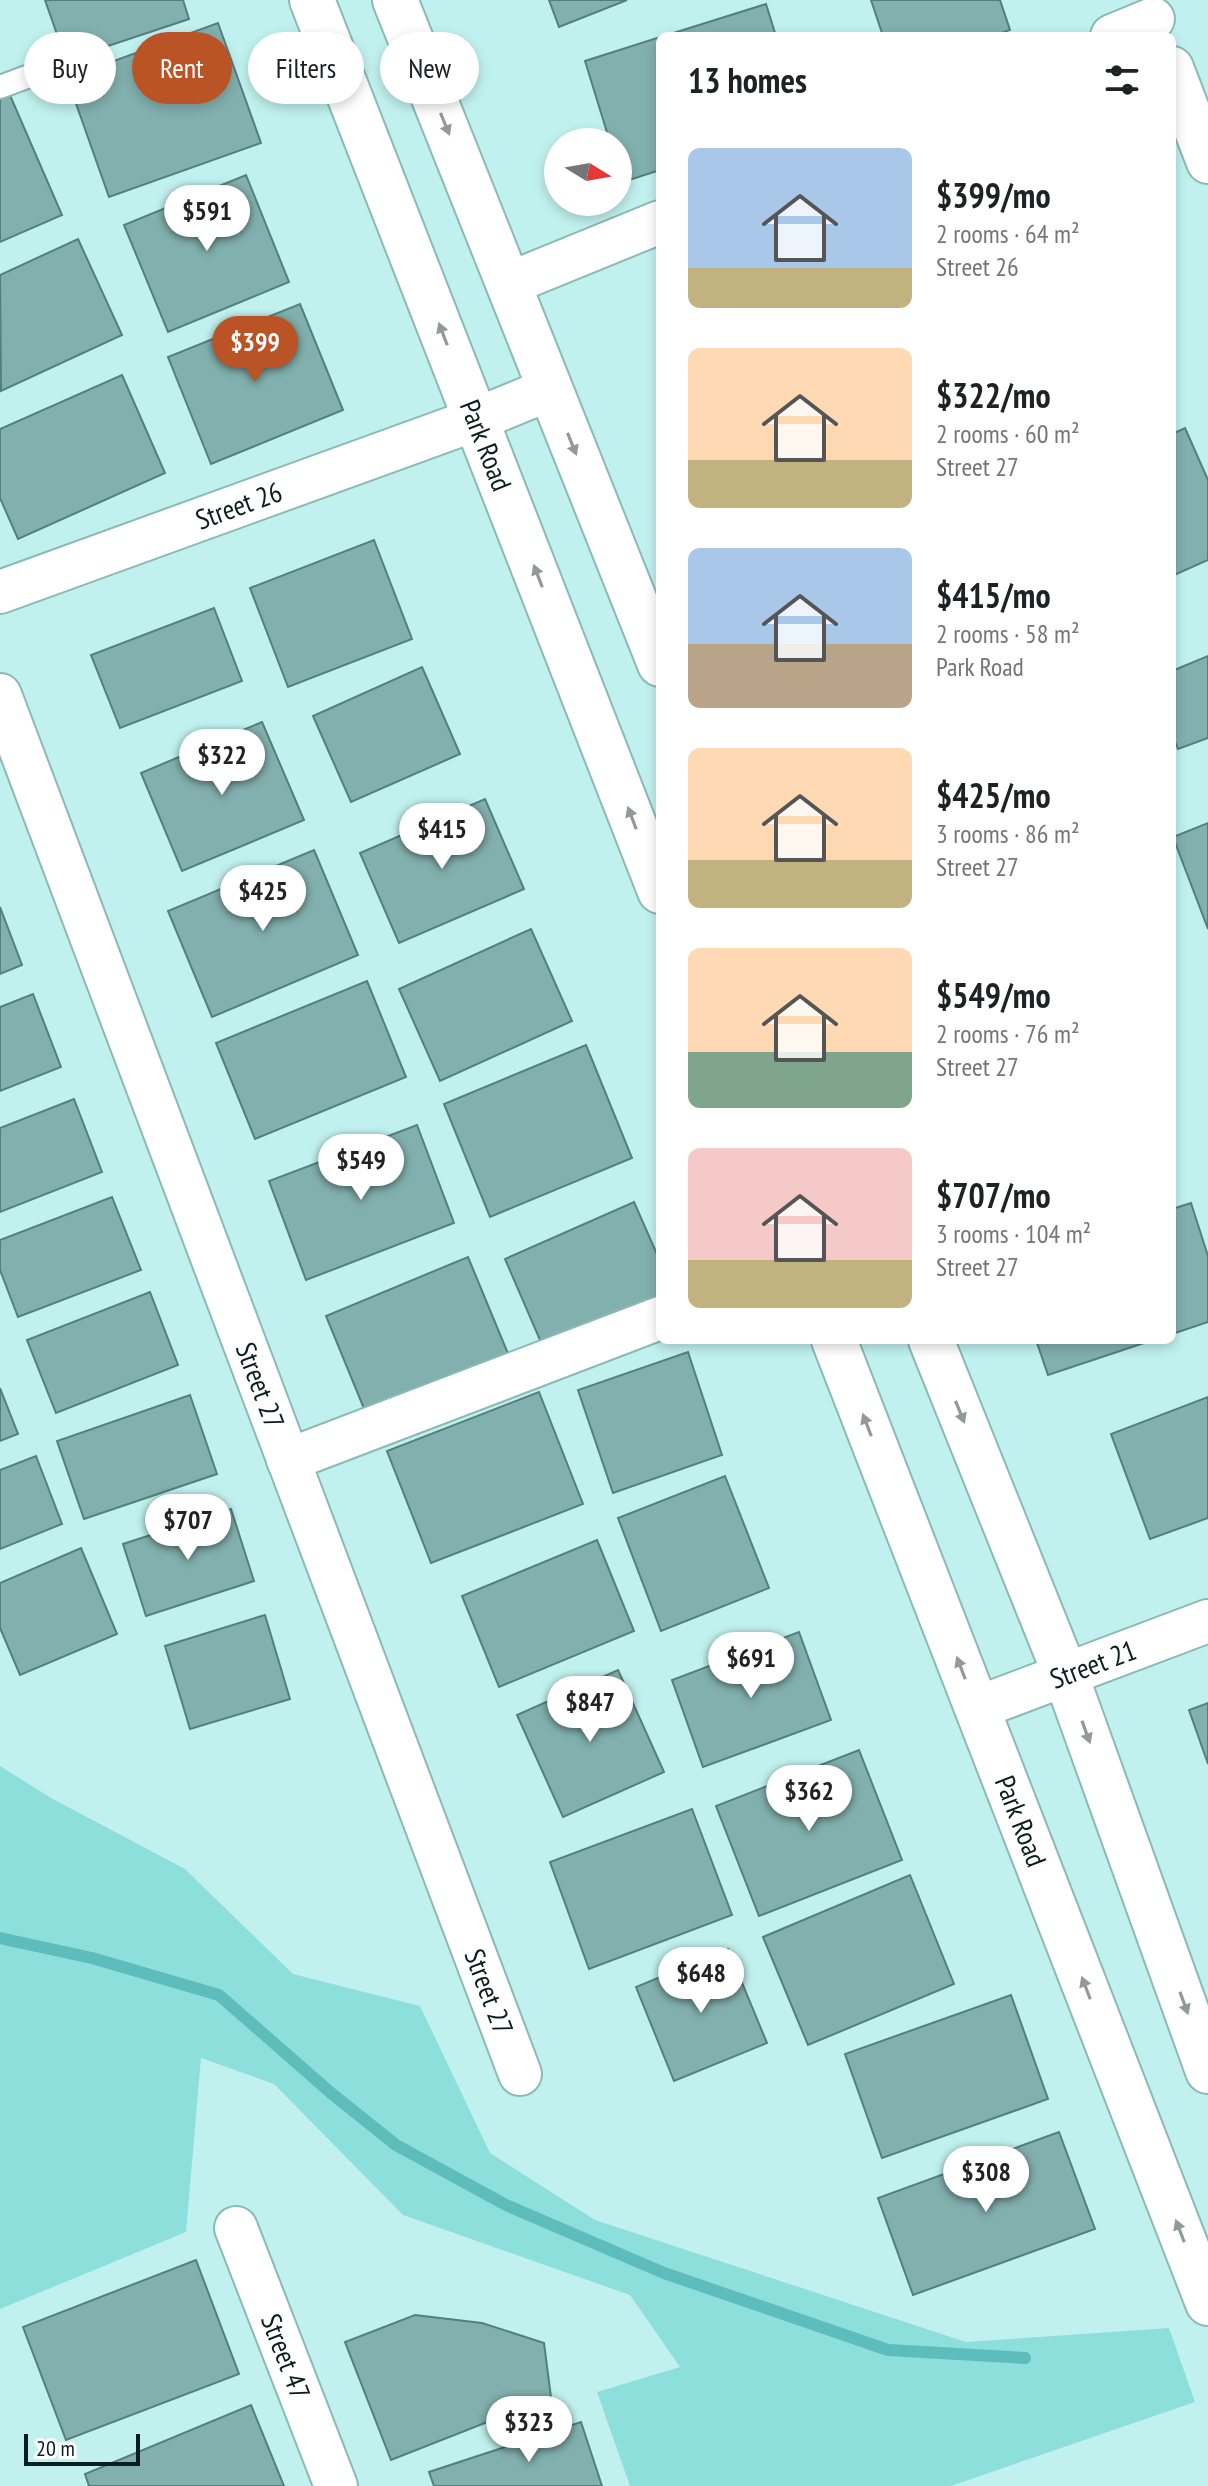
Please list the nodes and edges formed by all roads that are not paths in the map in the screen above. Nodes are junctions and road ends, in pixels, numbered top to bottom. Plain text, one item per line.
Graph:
1 (312, 0) edge
2 (395, 0) edge
3 (1153, 18) edge
4 (1121, 32) edge
5 (24, 78) edge
6 (1176, 78) edge
7 (0, 87) edge
8 (1208, 162) edge
9 (656, 224) edge
10 (508, 284) junction
11 (550, 389) junction
12 (477, 419) junction
13 (0, 592) edge
14 (656, 654) edge
15 (0, 695) edge
16 (656, 881) edge
17 (656, 1320) edge
18 (836, 1344) edge
19 (933, 1344) edge
20 (288, 1460) junction
21 (1208, 1621) edge
22 (1066, 1676) junction
23 (977, 1708) junction
24 (1208, 2071) edge
25 (520, 2074) dead end
26 (236, 2228) dead end
27 (1208, 2303) edge
28 (336, 2486) edge

12 -> 1 street, Park Road
2 -> 10 street
3 - 4 street
5 - 7 lane
6 - 8 street
9 - 10 street
10 - 11 street
11 - 12 street, Street 26
11 -> 14 street
12 - 13 street, Street 26
16 -> 12 street, Park Road
15 - 20 street, Street 27
17 - 20 street
23 -> 18 street, Park Road
19 -> 22 street
20 - 25 street, Street 27
21 - 22 street, Street 21
22 - 23 street, Street 21
22 -> 24 street
27 -> 23 street, Park Road
26 - 28 street, Street 47

